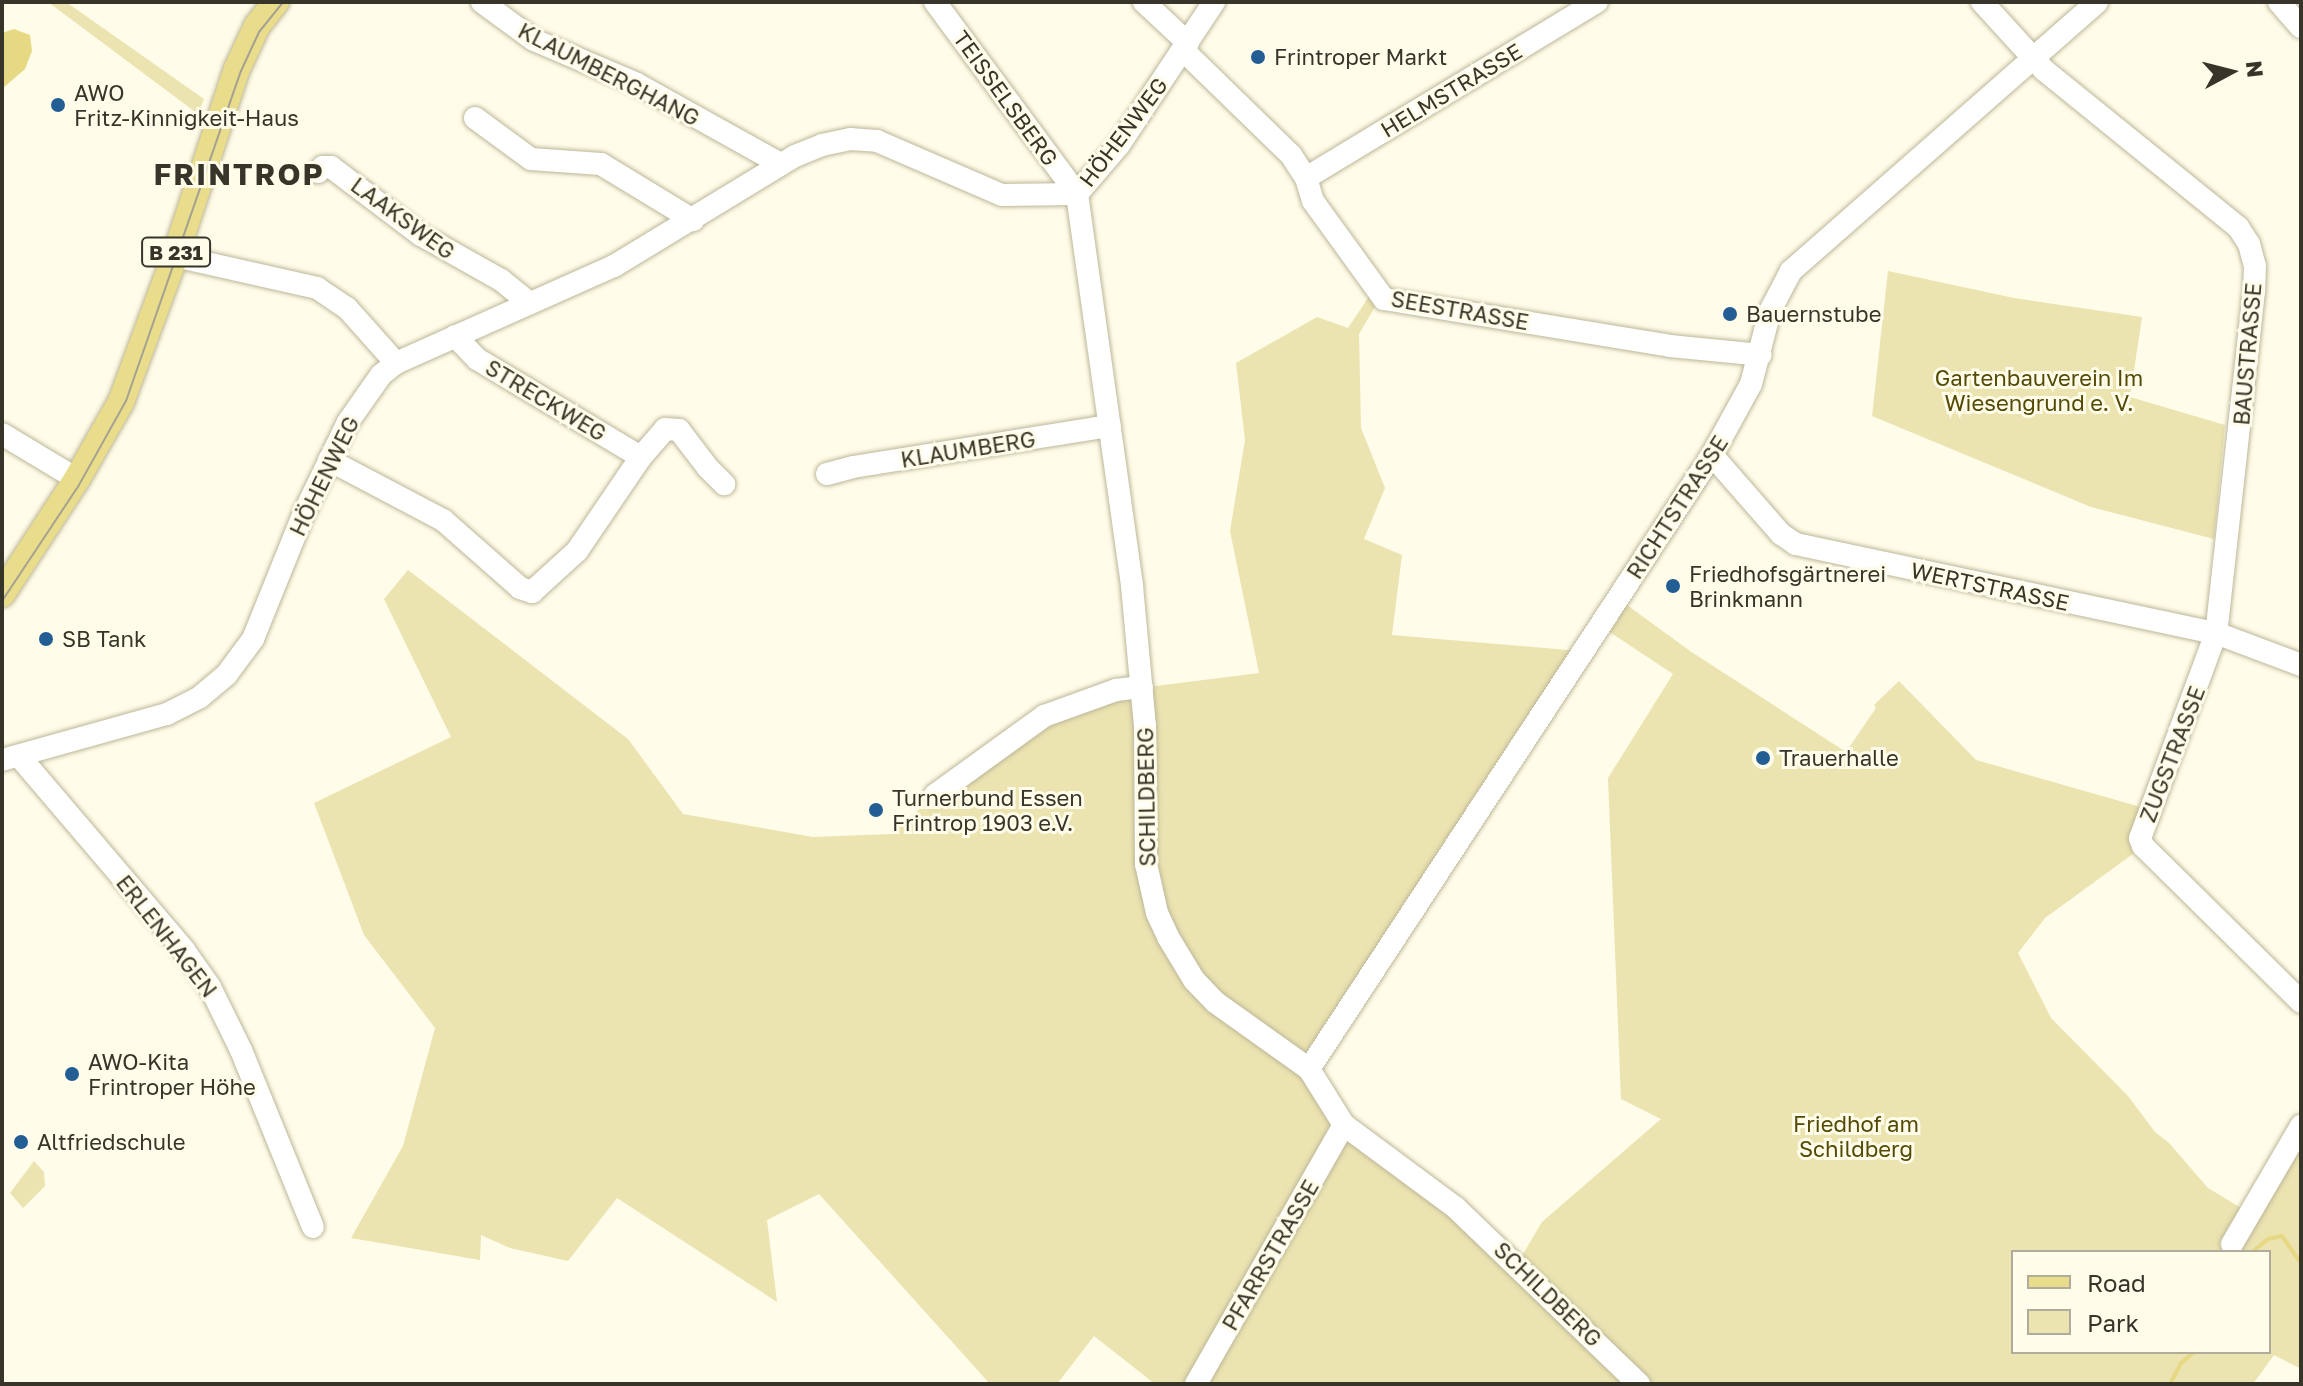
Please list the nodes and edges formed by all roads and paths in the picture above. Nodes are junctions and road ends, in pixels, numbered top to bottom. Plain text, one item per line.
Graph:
1 (276, 2) edge
2 (482, 2) edge
3 (935, 2) edge
4 (1144, 2) edge
5 (1214, 2) edge
6 (1597, 2) edge
7 (1982, 2) edge
8 (2097, 2) edge
9 (2279, 2) edge
10 (2301, 27) edge
11 (1185, 46) junction
12 (2033, 59) junction
13 (475, 118) dead end
14 (781, 164) junction
15 (318, 172) dead end
16 (1306, 178) junction
17 (1077, 194) junction
18 (693, 220) junction
19 (175, 256) junction
20 (529, 303) junction
21 (455, 336) junction
22 (1761, 355) junction
23 (396, 363) junction
24 (1110, 426) junction
25 (2, 434) edge
26 (1712, 455) junction
27 (641, 457) junction
28 (329, 460) junction
29 (827, 474) dead end
30 (77, 479) junction
31 (724, 484) dead end
32 (2, 594) edge
33 (2216, 633) junction
34 (2301, 665) edge
35 (1142, 687) junction
36 (10, 758) edge
37 (935, 795) dead end
38 (2301, 1002) edge
39 (1309, 1069) junction
40 (1344, 1125) junction
41 (2301, 1126) edge
42 (313, 1227) dead end
43 (2232, 1244) dead end
44 (1196, 1384) edge
45 (1639, 1384) edge

1 - 19 main road, B 231
2 - 14 street, KLAUMBERGHANG
3 - 17 street, TEISSELSBERG
4 - 11 street, SEESTRASSE
5 - 11 street, HÖHENWEG
6 - 16 street, HELMSTRASSE
7 - 12 street, BAUSTRASSE
8 - 12 street, RICHTSTRASSE
9 - 10 street
11 - 16 street, SEESTRASSE
11 - 17 street, HÖHENWEG
12 - 22 street, RICHTSTRASSE
12 - 33 street, BAUSTRASSE
13 - 18 street
14 - 17 street, HÖHENWEG
14 - 18 street, HÖHENWEG
15 - 20 street, LAAKSWEG
16 - 22 street, SEESTRASSE
17 - 24 street, SCHILDBERG
18 - 20 street, HÖHENWEG
19 - 23 street
19 - 30 main road, B 231
20 - 21 street, HÖHENWEG
21 - 23 street, HÖHENWEG
21 - 27 street, STRECKWEG
22 - 26 street, RICHTSTRASSE
23 - 28 street, HÖHENWEG
24 - 29 street, KLAUMBERG
24 - 35 street, SCHILDBERG
25 - 30 street
26 - 33 street, WERTSTRASSE
26 - 39 street, RICHTSTRASSE
27 - 28 street
27 - 31 street
28 - 36 street, HÖHENWEG
30 - 32 main road, B 231
33 - 34 street, WERTSTRASSE
33 - 38 street, ZUGSTRASSE
35 - 37 street
35 - 39 street, SCHILDBERG
36 - 42 street, ERLENHAGEN
39 - 40 street, SCHILDBERG
40 - 44 street, PFARRSTRASSE
40 - 45 street, SCHILDBERG
41 - 43 street

